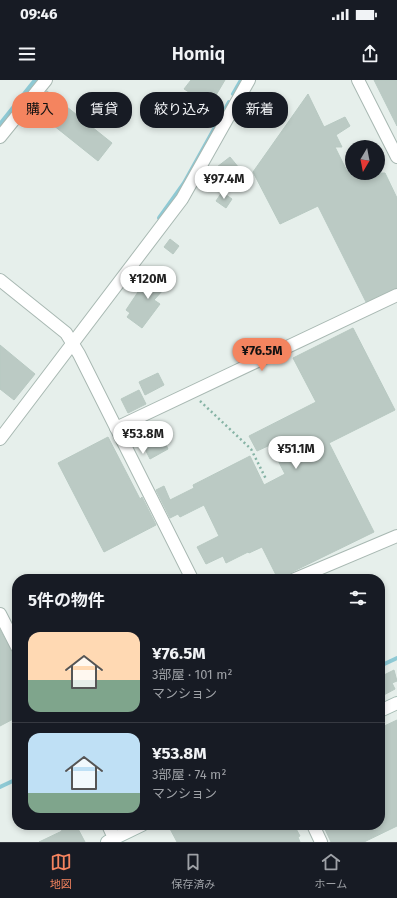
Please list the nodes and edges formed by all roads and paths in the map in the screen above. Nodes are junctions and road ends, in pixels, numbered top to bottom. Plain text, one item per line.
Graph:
1 (46, 80) edge
2 (249, 80) edge
3 (358, 80) edge
4 (0, 137) edge
5 (397, 158) edge
6 (0, 280) edge
7 (397, 295) edge
8 (72, 344) junction
9 (194, 391) junction
10 (116, 428) junction
11 (0, 439) edge
12 (266, 479) dead end
13 (397, 536) edge
14 (189, 574) edge
15 (307, 574) edge
16 (0, 614) edge
17 (12, 637) edge
18 (397, 703) edge
19 (385, 709) edge
20 (109, 830) edge
21 (132, 830) edge
22 (315, 830) edge
23 (111, 840) edge
24 (321, 842) edge

1 - 4 street
2 - 8 street
3 - 5 street
6 - 8 street
7 - 9 street
8 - 10 street
8 - 11 street
9 - 10 street
9 - 12 path
10 - 14 street
13 - 15 street
16 - 17 street
18 - 19 street
20 - 23 street
21 - 23 street
22 - 24 street

